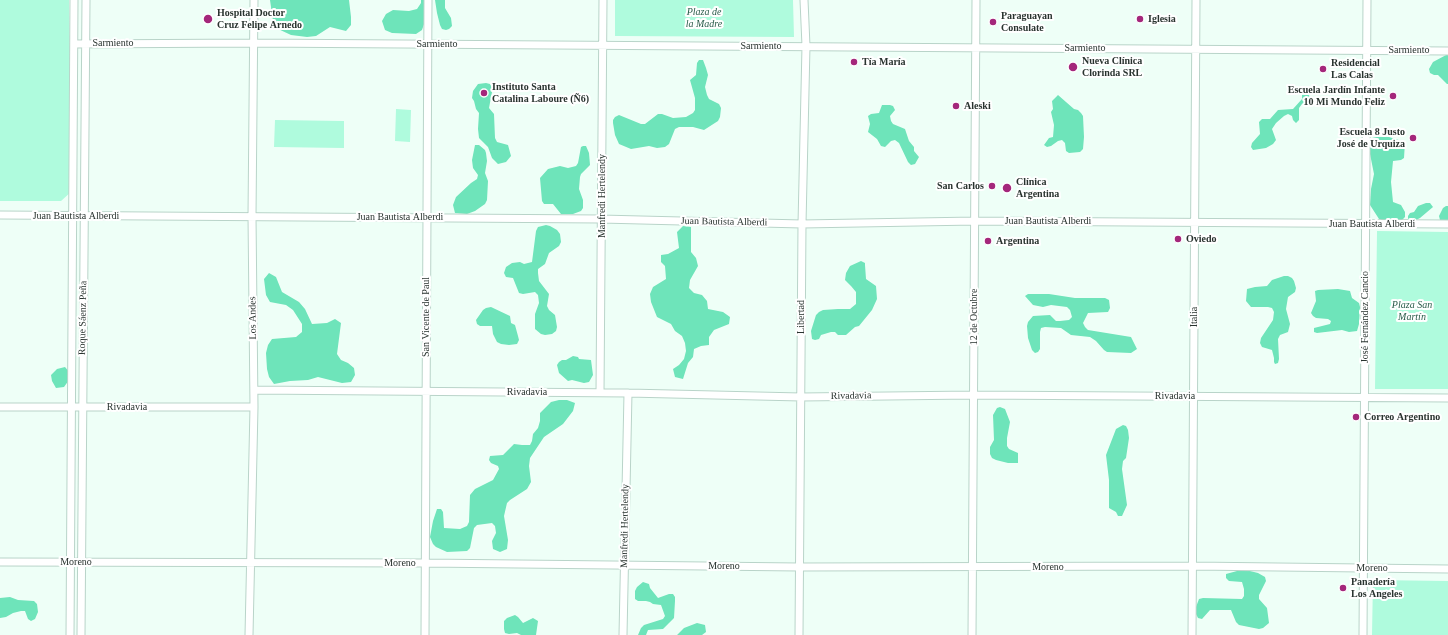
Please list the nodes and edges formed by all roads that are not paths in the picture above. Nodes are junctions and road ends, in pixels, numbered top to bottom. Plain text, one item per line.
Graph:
1 (74, 0) edge
2 (86, 0) edge
3 (254, 0) edge
4 (428, 0) edge
5 (603, 0) edge
6 (804, 0) edge
7 (976, 0) edge
8 (1196, 0) edge
9 (1367, 0) edge
10 (85, 43) junction
11 (254, 43) junction
12 (74, 44) junction
13 (428, 44) junction
14 (603, 45) junction
15 (806, 46) junction
16 (976, 48) junction
17 (1196, 49) junction
18 (1366, 50) junction
19 (1448, 51) edge
20 (0, 215) edge
21 (73, 216) junction
22 (85, 216) junction
23 (252, 216) junction
24 (427, 217) junction
25 (602, 219) junction
26 (974, 221) junction
27 (1195, 222) junction
28 (802, 224) junction
29 (1365, 224) junction
30 (1448, 224) edge
31 (254, 390) junction
32 (426, 391) junction
33 (600, 392) junction
34 (628, 393) junction
35 (973, 395) junction
36 (1194, 396) junction
37 (801, 397) junction
38 (1364, 398) junction
39 (1448, 398) edge
40 (0, 407) edge
41 (71, 407) junction
42 (82, 407) junction
43 (254, 407) junction
44 (0, 562) edge
45 (70, 562) junction
46 (81, 562) junction
47 (250, 563) junction
48 (425, 563) junction
49 (625, 566) junction
50 (1193, 566) junction
51 (800, 567) junction
52 (972, 567) junction
53 (1363, 568) junction
54 (1448, 569) edge
55 (70, 635) edge
56 (81, 635) edge
57 (249, 635) edge
58 (424, 635) edge
59 (623, 635) edge
60 (799, 635) edge
61 (972, 635) edge
62 (1192, 635) edge
63 (1363, 635) edge

1 - 12 street, Roque Sáenz Peña
2 - 10 street, Roque Sáenz Peña
3 - 11 street, Los Andes
4 - 13 street, San Vicente de Paul
5 - 14 street, Manfredi Hertelendy
6 - 15 street, Libertad
7 - 16 street, 12 de Octubre
8 - 17 street, Italia
9 - 18 street, José Fernández Cancio
10 - 11 street, Sarmiento
10 - 12 street, Sarmiento
10 - 22 street, Roque Sáenz Peña
11 - 13 street, Sarmiento
11 - 23 street, Los Andes
12 - 21 street, Roque Sáenz Peña
13 - 14 street, Sarmiento
13 - 24 street, San Vicente de Paul
14 - 15 street, Sarmiento
14 - 25 street, Manfredi Hertelendy
15 - 16 street, Sarmiento
15 - 28 street, Libertad
16 - 17 street, Sarmiento
16 - 26 street, 12 de Octubre
17 - 18 street, Sarmiento
17 - 27 street, Italia
18 - 19 street, Sarmiento
18 - 29 street, José Fernández Cancio
20 - 21 street, Juan Bautista Alberdi
21 - 22 street, Juan Bautista Alberdi
21 - 41 street, Roque Sáenz Peña
22 - 23 street, Juan Bautista Alberdi
22 - 42 street, Roque Sáenz Peña
23 - 24 street, Juan Bautista Alberdi
23 - 31 street, Los Andes
24 - 25 street, Juan Bautista Alberdi
24 - 32 street, San Vicente de Paul
25 - 28 street, Juan Bautista Alberdi
25 - 33 street, Manfredi Hertelendy
26 - 27 street, Juan Bautista Alberdi
26 - 28 street, Juan Bautista Alberdi
26 - 35 street, 12 de Octubre
27 - 29 street, Juan Bautista Alberdi
27 - 36 street, Italia
28 - 37 street, Libertad
29 - 30 street, Juan Bautista Alberdi
29 - 38 street, José Fernández Cancio
31 - 32 street, Rivadavia
31 - 43 street, Los Andes
32 - 33 street, Rivadavia
32 - 48 street, San Vicente de Paul
33 - 34 street, Rivadavia
34 - 37 street, Rivadavia
34 - 49 street, Manfredi Hertelendy
35 - 36 street, Rivadavia
35 - 37 street, Rivadavia
35 - 52 street, 12 de Octubre
36 - 38 street, Rivadavia
36 - 50 street, Italia
37 - 51 street, Libertad
38 - 39 street, Rivadavia
38 - 53 street, José Fernández Cancio
40 - 41 street, Rivadavia
41 - 42 street, Rivadavia
41 - 45 street, Roque Sáenz Peña
42 - 43 street, Rivadavia
42 - 46 street, Roque Sáenz Peña
43 - 47 street, Los Andes
44 - 45 street, Moreno
45 - 46 street, Moreno
45 - 55 street, Roque Sáenz Peña
46 - 47 street, Moreno
46 - 56 street, Roque Sáenz Peña
47 - 48 street, Moreno
47 - 57 street, Los Andes
48 - 49 street, Moreno
48 - 58 street, San Vicente de Paul
49 - 51 street, Moreno
49 - 59 street, Manfredi Hertelendy
50 - 52 street, Moreno
50 - 53 street, Moreno
50 - 62 street, Italia
51 - 52 street, Moreno
51 - 60 street, Libertad
52 - 61 street, 12 de Octubre
53 - 54 street, Moreno
53 - 63 street, José Fernández Cancio

